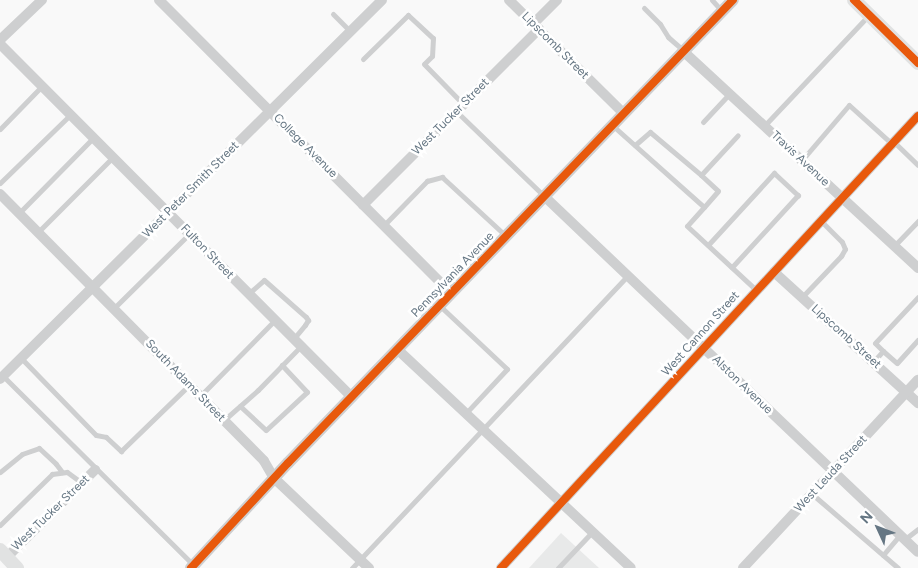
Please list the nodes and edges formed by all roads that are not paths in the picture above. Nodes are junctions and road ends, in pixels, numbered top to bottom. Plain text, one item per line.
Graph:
1 (42, 0) edge
2 (159, 0) edge
3 (382, 0) edge
4 (509, 0) edge
5 (557, 0) edge
6 (712, 0) edge
7 (733, 0) edge
8 (857, 1) edge
9 (644, 8) dead end
10 (722, 11) junction
11 (333, 14) dead end
12 (869, 15) junction
13 (536, 26) junction
14 (350, 32) junction
15 (0, 40) edge
16 (0, 44) edge
17 (683, 50) junction
18 (363, 59) dead end
19 (918, 63) edge
20 (42, 86) junction
21 (730, 94) junction
22 (460, 108) junction
23 (270, 112) junction
24 (623, 113) junction
25 (70, 114) junction
26 (918, 116) edge
27 (703, 122) dead end
28 (612, 124) junction
29 (764, 126) junction
30 (0, 129) edge
31 (738, 135) dead end
32 (94, 138) junction
33 (893, 143) junction
34 (635, 146) junction
35 (113, 157) junction
36 (801, 160) junction
37 (918, 165) edge
38 (702, 175) junction
39 (0, 183) edge
40 (0, 194) edge
41 (544, 196) junction
42 (842, 198) junction
43 (363, 205) junction
44 (704, 207) junction
45 (168, 212) junction
46 (19, 213) junction
47 (821, 221) junction
48 (918, 221) edge
49 (384, 226) junction
50 (38, 232) junction
51 (189, 234) junction
52 (506, 236) junction
53 (708, 245) junction
54 (894, 246) junction
55 (732, 267) junction
56 (918, 268) edge
57 (774, 272) junction
58 (627, 276) junction
59 (93, 287) junction
60 (756, 290) junction
61 (451, 293) junction
62 (248, 294) junction
63 (802, 297) junction
64 (918, 298) edge
65 (439, 305) junction
66 (114, 308) junction
67 (275, 320) junction
68 (918, 340) edge
69 (297, 342) junction
70 (704, 348) junction
71 (397, 349) junction
72 (883, 351) junction
73 (21, 358) junction
74 (873, 362) junction
75 (282, 365) junction
76 (1, 377) edge
77 (918, 380) edge
78 (189, 385) junction
79 (907, 392) junction
80 (200, 396) junction
81 (352, 397) junction
82 (918, 403) edge
83 (240, 406) junction
84 (466, 413) junction
85 (224, 420) junction
86 (482, 428) junction
87 (96, 470) junction
88 (0, 472) edge
89 (62, 472) junction
90 (833, 472) junction
91 (274, 478) junction
92 (82, 483) junction
93 (812, 494) junction
94 (561, 503) junction
95 (0, 525) edge
96 (918, 529) edge
97 (592, 532) junction
98 (902, 537) junction
99 (918, 552) edge
100 (883, 555) junction
101 (360, 560) junction
102 (8, 561) edge
103 (192, 567) edge
104 (352, 568) edge
105 (369, 568) edge
106 (501, 568) edge
107 (558, 568) edge
108 (631, 568) edge
109 (743, 568) edge
110 (898, 568) edge

1 - 15 street
2 - 23 street, College Avenue
3 - 14 street, West Peter Smith Street
4 - 13 street, Lipscomb Street
5 - 13 street, West Tucker Street
6 - 10 lane
7 - 10 street, Pennsylvania Avenue
8 - 12 main road
9 - 17 lane
10 - 17 street, Pennsylvania Avenue
11 - 14 lane
12 - 19 main road
12 - 29 lane
13 - 22 street, West Tucker Street
13 - 24 street, Lipscomb Street
14 - 23 street, West Peter Smith Street
16 - 20 street, Fulton Street
17 - 21 street, Travis Avenue
17 - 24 street, Pennsylvania Avenue
18 - 22 lane
20 - 25 street, Fulton Street
20 - 30 lane
21 - 27 lane
21 - 29 street, Travis Avenue
22 - 41 lane
22 - 43 street, West Tucker Street
23 - 43 street, College Avenue
23 - 45 street, West Peter Smith Street
24 - 28 street, Pennsylvania Avenue
25 - 32 street, Fulton Street
25 - 39 lane
26 - 33 street, West Cannon Street
28 - 34 lane
28 - 41 street, Pennsylvania Avenue
29 - 36 street, Travis Avenue
31 - 38 lane
32 - 35 street, Fulton Street
32 - 46 lane
33 - 36 lane
33 - 37 lane
33 - 42 street, West Cannon Street
34 - 38 lane
34 - 44 lane
35 - 45 street, Fulton Street
35 - 50 lane
36 - 42 street, Travis Avenue
38 - 44 lane
40 - 46 street, South Adams Street
41 - 52 street, Pennsylvania Avenue
41 - 58 street, Alston Avenue
42 - 47 street, West Cannon Street
42 - 54 street, Travis Avenue
43 - 49 street, College Avenue
44 - 53 lane
45 - 51 street, Fulton Street
45 - 59 street, West Peter Smith Street
46 - 50 street, South Adams Street
47 - 57 street, West Cannon Street
47 - 63 lane
48 - 54 lane
49 - 52 lane
49 - 61 street, College Avenue
50 - 59 street, South Adams Street
51 - 62 street, Fulton Street
51 - 66 lane
52 - 61 street, Pennsylvania Avenue
53 - 55 lane
53 - 55 lane
54 - 56 street, Travis Avenue
55 - 60 lane
57 - 60 street, West Cannon Street
57 - 63 street, Lipscomb Street
58 - 70 street, Alston Avenue
58 - 86 lane
59 - 66 street, South Adams Street
59 - 73 street, West Peter Smith Street
60 - 70 street, West Cannon Street
61 - 65 street, Pennsylvania Avenue
62 - 67 street, Fulton Street
62 - 69 lane
63 - 74 street, Lipscomb Street
64 - 72 lane
65 - 71 street, Pennsylvania Avenue
65 - 84 lane
66 - 78 street, South Adams Street
67 - 69 street, Fulton Street
67 - 80 lane
68 - 72 lane
69 - 75 lane
69 - 81 street, Fulton Street
70 - 90 street, Alston Avenue
70 - 94 street, West Cannon Street
71 - 81 street, Pennsylvania Avenue
71 - 84 street
72 - 74 lane
73 - 76 street, West Peter Smith Street
73 - 78 lane
74 - 79 street, Lipscomb Street
75 - 83 lane
75 - 83 lane
76 - 87 lane
77 - 79 street, West Leuda Street
78 - 80 street, South Adams Street
79 - 82 street, Lipscomb Street
79 - 90 street, West Leuda Street
80 - 85 street, South Adams Street
81 - 91 street, Pennsylvania Avenue
83 - 85 lane
84 - 86 street
85 - 91 street, South Adams Street
86 - 94 street
86 - 101 lane
87 - 92 street, West Tucker Street
87 - 103 lane
88 - 89 lane
89 - 92 lane
89 - 95 lane
90 - 93 street, West Leuda Street
90 - 98 street, Alston Avenue
91 - 101 street, South Adams Street
91 - 103 street, Pennsylvania Avenue
92 - 102 street, West Tucker Street
93 - 100 lane
93 - 109 street, West Leuda Street
94 - 97 street
94 - 106 street, West Cannon Street
96 - 98 lane
97 - 107 lane
97 - 108 street
98 - 99 street, Alston Avenue
98 - 100 lane
100 - 110 lane
101 - 104 lane
101 - 105 street, South Adams Street

